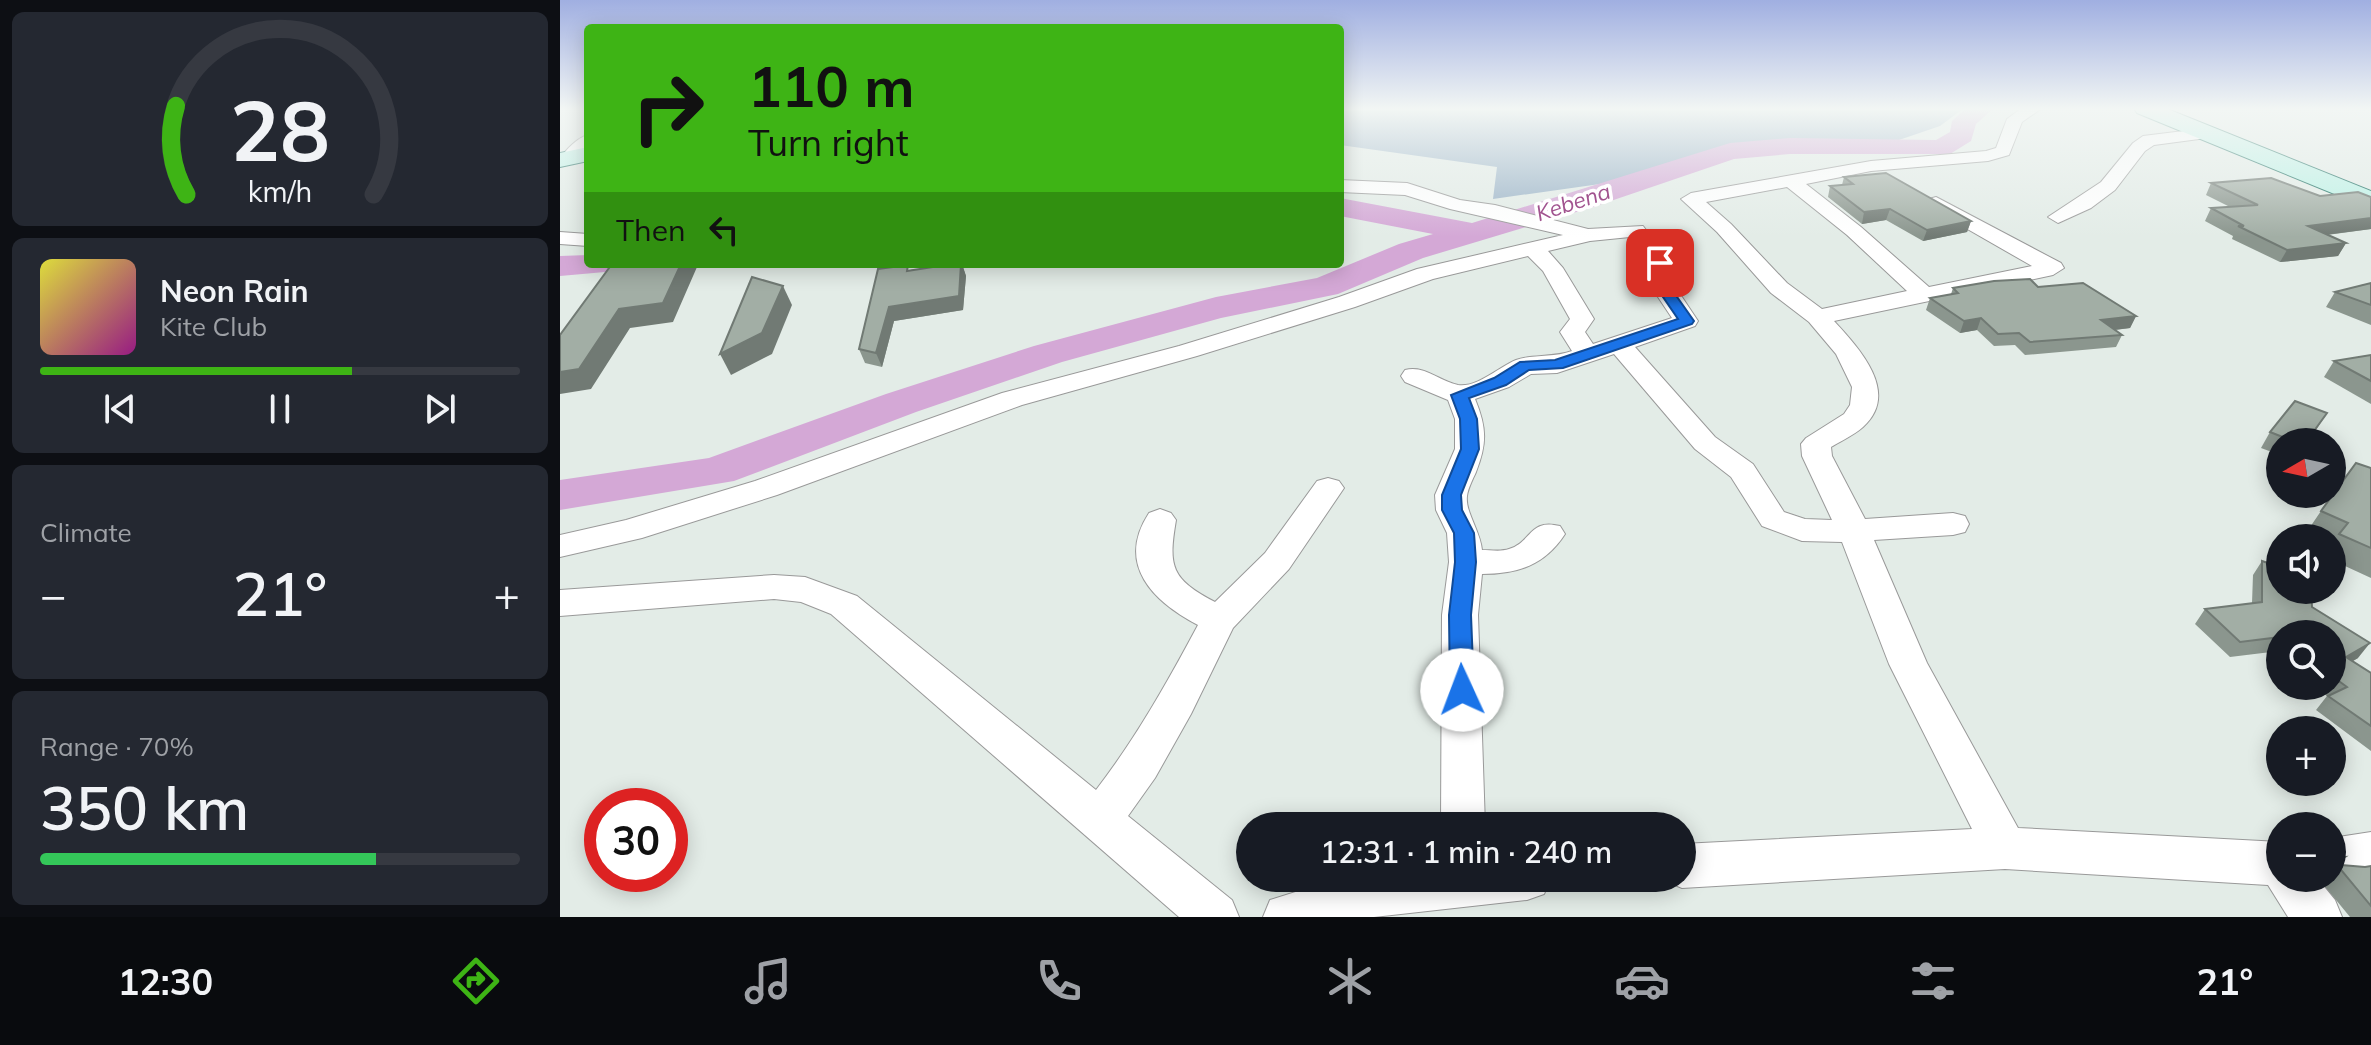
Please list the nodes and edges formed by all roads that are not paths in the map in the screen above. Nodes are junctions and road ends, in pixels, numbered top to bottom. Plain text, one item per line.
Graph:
1 (2003, 151) edge
2 (2136, 151) edge
3 (2251, 151) edge
4 (1871, 166) junction
5 (1791, 181) junction
6 (1344, 186) edge
7 (2371, 201) edge
8 (2058, 217) dead end
9 (1590, 235) junction
10 (560, 238) edge
11 (584, 240) edge
12 (1533, 248) junction
13 (1925, 296) junction
14 (1818, 317) junction
15 (1619, 344) junction
16 (1586, 354) junction
17 (1414, 376) dead end
18 (1460, 395) junction
19 (1328, 488) dead end
20 (1160, 520) dead end
21 (1953, 524) dead end
22 (1854, 531) junction
23 (1548, 534) dead end
24 (560, 546) edge
25 (1466, 562) junction
26 (560, 603) edge
27 (1219, 620) junction
28 (1463, 812) edge
29 (1099, 820) junction
30 (2005, 848) junction
31 (2371, 853) edge
32 (2346, 858) edge
33 (1696, 865) edge
34 (2266, 867) edge
35 (1389, 892) edge
36 (2299, 892) edge
37 (1215, 917) edge
38 (1287, 917) edge
39 (2318, 917) edge

1 - 4 street
2 - 8 street
3 - 7 main road
4 - 5 street
4 - 13 street
5 - 13 street
5 - 14 street
6 - 9 street
9 - 12 street
9 - 15 street
10 - 11 street
12 - 16 street
12 - 24 street
13 - 14 street
14 - 22 street
15 - 16 street
15 - 22 street
16 - 18 street
17 - 18 street
18 - 25 street
19 - 27 street
20 - 27 street
21 - 22 street
22 - 30 street
23 - 25 street
25 - 28 street
26 - 29 street
27 - 29 street
29 - 37 street
30 - 33 street
30 - 34 street
31 - 32 street
35 - 38 street
36 - 39 street

